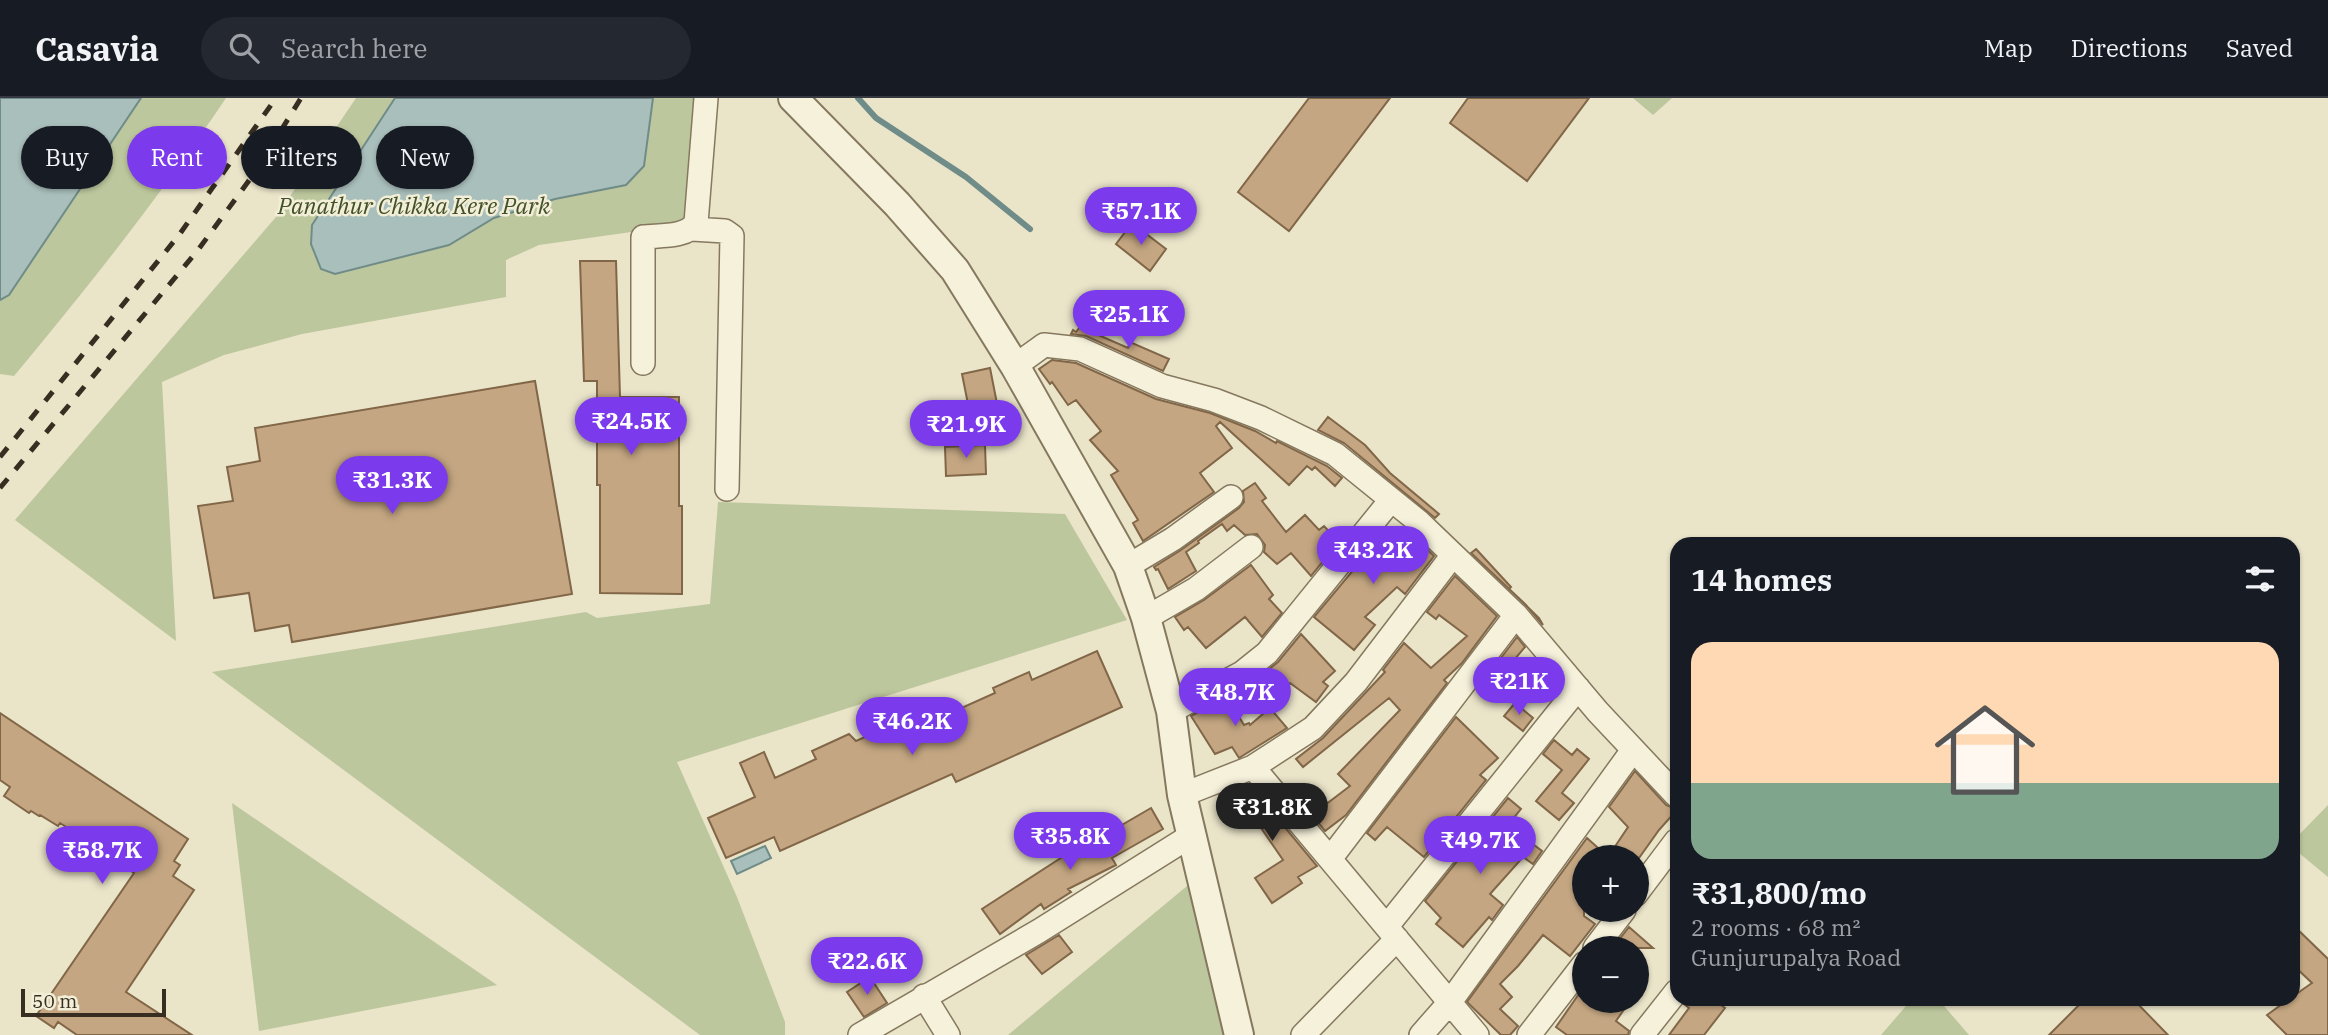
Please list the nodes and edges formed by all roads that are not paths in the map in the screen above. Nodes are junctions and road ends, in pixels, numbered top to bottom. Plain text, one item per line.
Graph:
1 (705, 98) edge
2 (793, 98) edge
3 (692, 229) junction
4 (643, 363) dead end
5 (1015, 366) junction
6 (727, 489) dead end
7 (1231, 497) dead end
8 (1391, 500) junction
9 (1251, 547) dead end
10 (1453, 555) junction
11 (1128, 566) junction
12 (1516, 615) junction
13 (1146, 618) junction
14 (1578, 688) junction
15 (1171, 711) junction
16 (1633, 750) junction
17 (1253, 767) junction
18 (1670, 789) edge
19 (1182, 795) junction
20 (1192, 835) junction
21 (1670, 849) edge
22 (1330, 859) junction
23 (1649, 877) edge
24 (1615, 922) edge
25 (1392, 932) junction
26 (1604, 936) edge
27 (1572, 980) edge
28 (924, 996) junction
29 (1670, 1000) edge
30 (1450, 1002) junction
31 (860, 1035) edge
32 (948, 1035) edge
33 (1240, 1035) edge
34 (1303, 1035) edge
35 (1421, 1035) edge
36 (1478, 1035) edge
37 (1530, 1035) edge
38 (1642, 1035) edge

1 - 3 street
2 - 5 street
3 - 4 street
3 - 6 street
5 - 8 street
5 - 11 street
7 - 11 street
8 - 10 street
8 - 15 street
9 - 13 street
10 - 12 street
10 - 17 street
11 - 13 street
12 - 14 street
12 - 22 street
13 - 15 street
14 - 16 street
14 - 25 street
15 - 19 street
16 - 18 street
16 - 30 street
17 - 19 street
17 - 22 street
19 - 20 street
20 - 28 street
20 - 33 street
21 - 23 street
22 - 25 street
24 - 26 street
25 - 30 street
25 - 34 street
27 - 37 street
28 - 31 street
28 - 32 street
29 - 38 street
30 - 35 street
30 - 36 street

